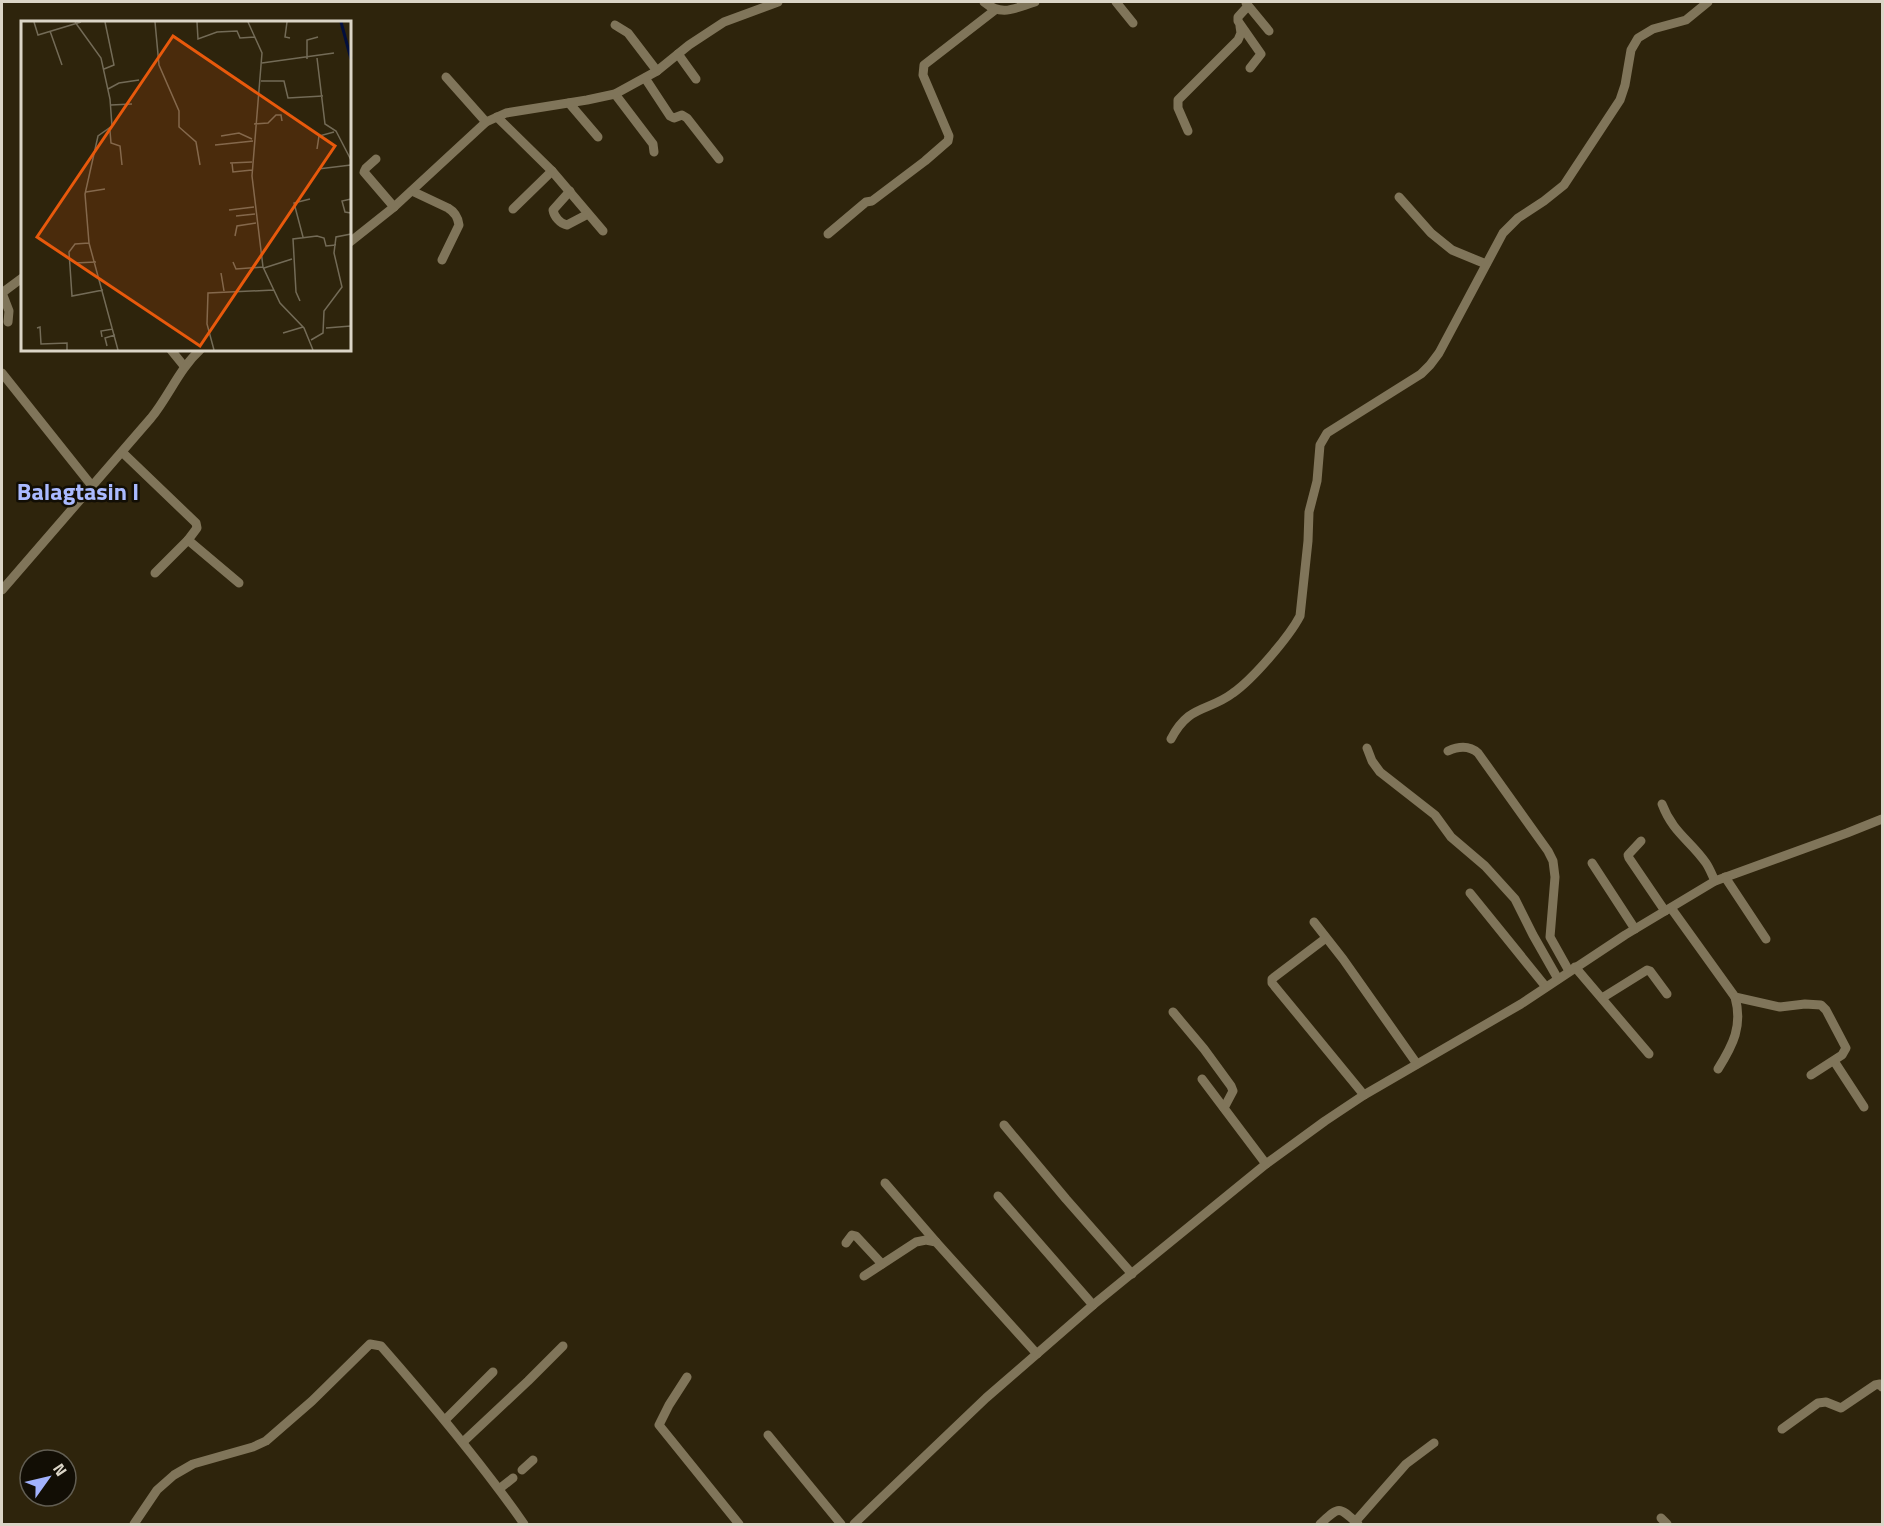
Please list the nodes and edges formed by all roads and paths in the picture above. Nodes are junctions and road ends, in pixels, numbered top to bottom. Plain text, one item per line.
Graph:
1 (778, 2) edge
2 (984, 2) edge
3 (1035, 2) edge
4 (1116, 2) edge
5 (1708, 2) edge
6 (1246, 4) edge
7 (995, 10) junction
8 (1133, 23) dead end
9 (615, 25) dead end
10 (1240, 26) junction
11 (1269, 31) dead end
12 (678, 54) junction
13 (1250, 68) dead end
14 (657, 71) junction
15 (446, 77) dead end
16 (645, 78) junction
17 (696, 79) dead end
18 (615, 94) junction
19 (569, 103) junction
20 (497, 117) junction
21 (486, 122) junction
22 (1188, 131) dead end
23 (597, 137) dead end
24 (654, 152) dead end
25 (376, 159) dead end
26 (719, 159) dead end
27 (552, 171) junction
28 (412, 191) junction
29 (570, 191) junction
30 (1399, 198) dead end
31 (394, 207) junction
32 (513, 209) dead end
33 (588, 214) junction
34 (603, 231) dead end
35 (828, 234) dead end
36 (351, 241) edge
37 (442, 260) dead end
38 (1486, 264) junction
39 (21, 279) edge
40 (2, 293) edge
41 (8, 322) dead end
42 (172, 351) edge
43 (199, 351) edge
44 (184, 366) junction
45 (2, 373) edge
46 (122, 452) junction
47 (92, 486) junction
48 (188, 540) junction
49 (154, 573) dead end
50 (239, 583) dead end
51 (2, 590) edge
52 (1171, 739) dead end
53 (1367, 748) dead end
54 (1448, 751) dead end
55 (1662, 804) dead end
56 (1882, 819) edge
57 (1641, 841) dead end
58 (1592, 863) dead end
59 (1725, 878) junction
60 (1715, 881) junction
61 (1470, 893) dead end
62 (1668, 909) junction
63 (1314, 922) dead end
64 (1635, 929) junction
65 (1326, 938) junction
66 (1766, 939) dead end
67 (1572, 969) junction
68 (1558, 979) junction
69 (1546, 987) junction
70 (1667, 994) dead end
71 (1735, 997) junction
72 (1602, 998) junction
73 (1173, 1012) dead end
74 (1649, 1054) dead end
75 (1834, 1061) junction
76 (1416, 1064) junction
77 (1718, 1069) dead end
78 (1811, 1075) dead end
79 (1202, 1079) dead end
80 (1364, 1095) junction
81 (1864, 1107) dead end
82 (1224, 1108) junction
83 (1004, 1125) dead end
84 (1266, 1164) junction
85 (885, 1183) dead end
86 (998, 1196) dead end
87 (936, 1242) junction
88 (846, 1243) dead end
89 (882, 1264) junction
90 (1132, 1274) junction
91 (864, 1276) dead end
92 (1093, 1305) junction
93 (563, 1346) dead end
94 (1037, 1354) junction
95 (493, 1372) dead end
96 (687, 1377) dead end
97 (1882, 1387) edge
98 (446, 1420) junction
99 (1782, 1429) dead end
100 (768, 1435) dead end
101 (463, 1442) junction
102 (1434, 1443) dead end
103 (533, 1460) dead end
104 (522, 1470) dead end
105 (513, 1478) dead end
106 (499, 1489) junction
107 (1357, 1523) edge
108 (134, 1524) edge
109 (524, 1524) edge
110 (740, 1524) edge
111 (841, 1524) edge
112 (854, 1524) edge
113 (1320, 1524) edge

1 - 12 street
2 - 7 street
3 - 7 street
4 - 8 street
5 - 38 street
6 - 10 street
6 - 11 street
7 - 35 street
9 - 14 street
10 - 13 street
10 - 22 street
12 - 14 street
12 - 17 street
14 - 16 street
15 - 21 street
16 - 18 street
16 - 26 street
18 - 19 street
18 - 24 street
19 - 20 street
19 - 23 street
20 - 21 street
20 - 27 street
21 - 28 street
25 - 31 street
27 - 29 street
27 - 32 street
28 - 31 street
28 - 37 street
29 - 33 street
29 - 33 street
30 - 38 street
31 - 36 street
33 - 34 street
38 - 52 street
39 - 40 street
40 - 41 street
42 - 44 street
43 - 44 street
44 - 46 street
45 - 47 street
46 - 47 street
46 - 48 street
47 - 51 street
48 - 49 street
48 - 50 street
53 - 68 street
54 - 67 street
55 - 60 street
56 - 59 street
57 - 62 street
58 - 64 street
59 - 60 street
59 - 66 street
60 - 62 street
61 - 69 street
62 - 64 street
62 - 71 street
63 - 65 street
64 - 67 street
65 - 76 street
65 - 80 street
67 - 68 street
67 - 72 street
68 - 69 street
69 - 76 street
70 - 72 street
71 - 75 street
71 - 77 street
72 - 74 street
73 - 82 street
75 - 78 street
75 - 81 street
76 - 80 street
79 - 82 street
80 - 84 street
82 - 84 street
83 - 90 street
84 - 90 street
85 - 87 street
86 - 92 street
87 - 89 street
87 - 94 street
88 - 89 street
89 - 91 street
90 - 92 street
92 - 94 street
93 - 101 street
94 - 112 street
95 - 98 street
96 - 110 street
97 - 99 street
98 - 101 street
98 - 108 street
100 - 111 street
101 - 106 street
102 - 107 street
103 - 104 street
105 - 106 street
106 - 109 street
107 - 113 street

